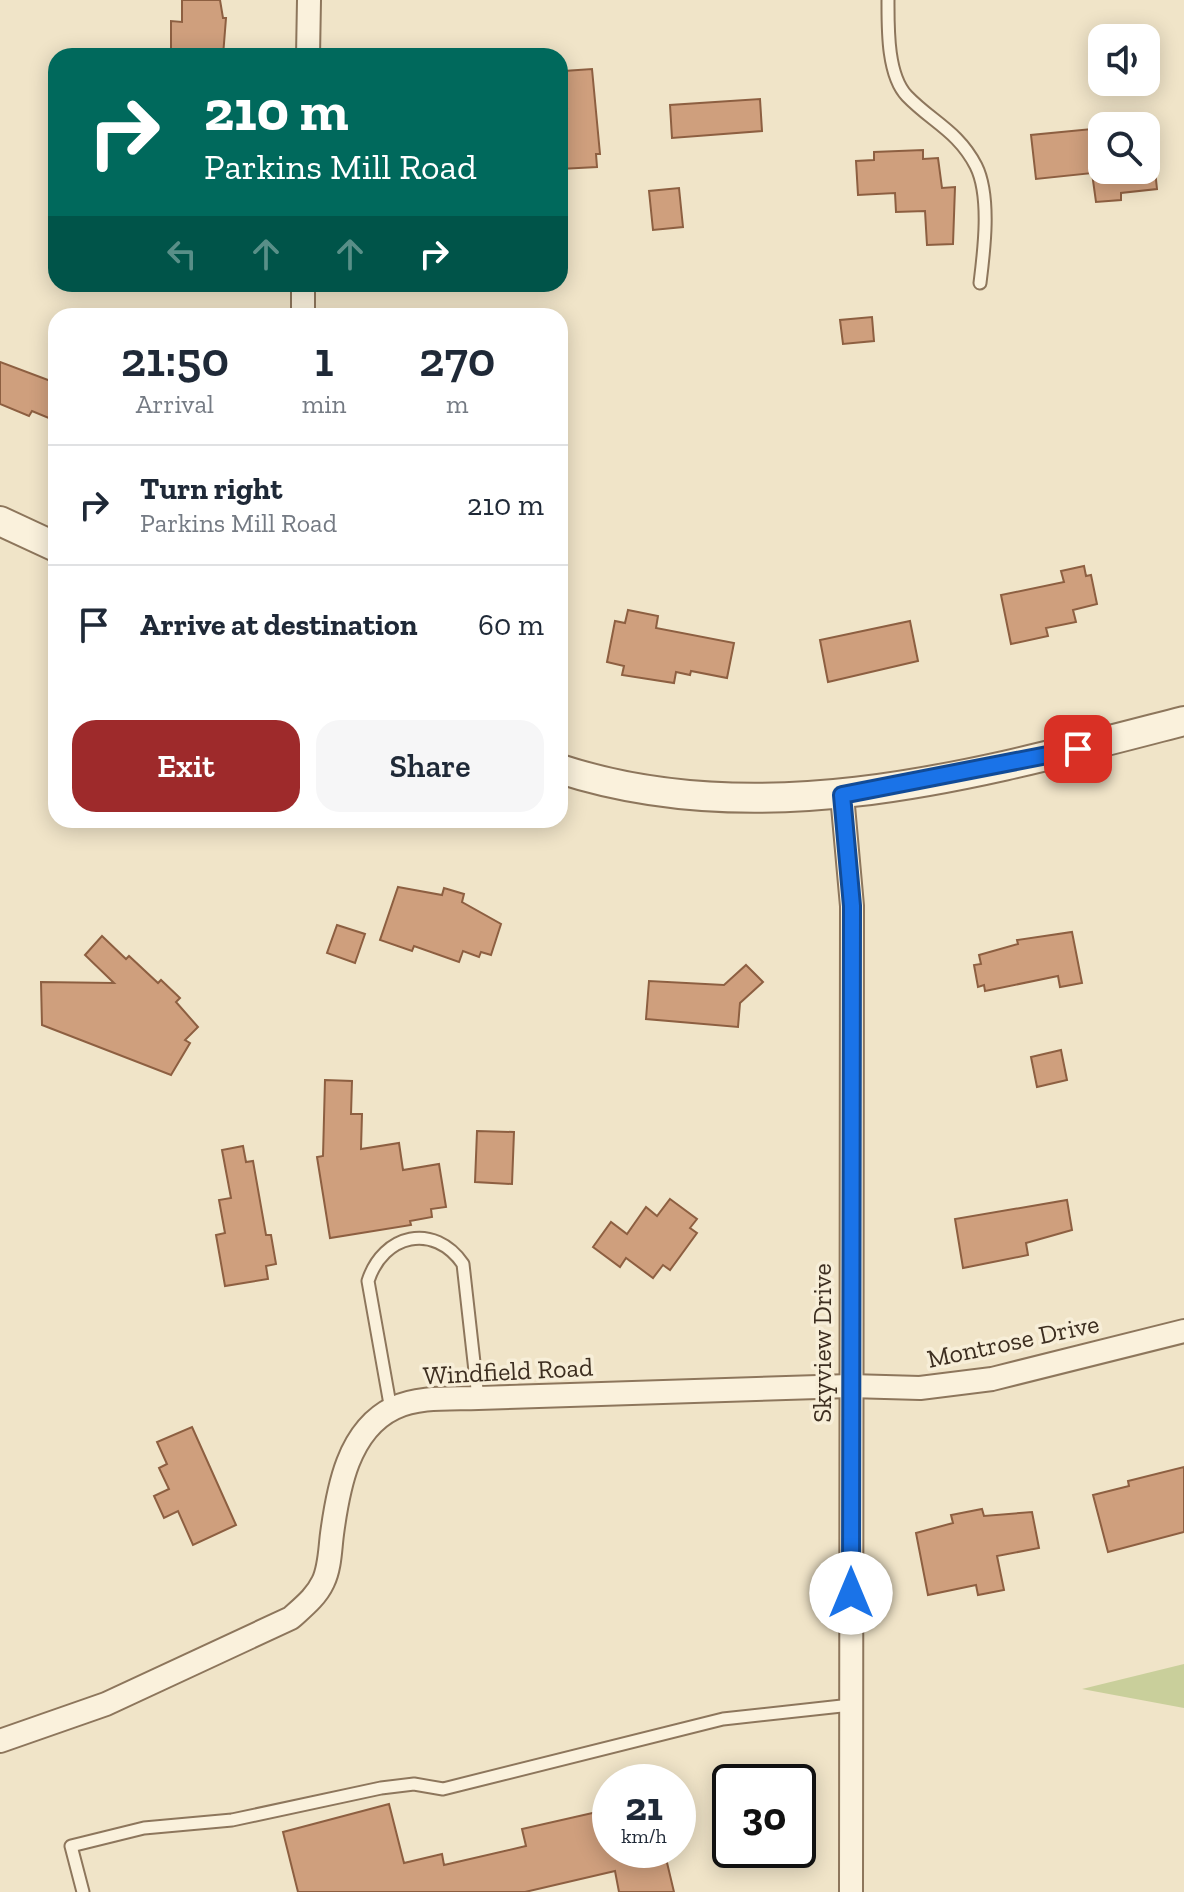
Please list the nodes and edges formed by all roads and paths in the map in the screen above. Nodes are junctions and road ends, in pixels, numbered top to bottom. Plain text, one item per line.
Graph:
1 (309, 0) edge
2 (888, 0) edge
3 (308, 48) edge
4 (980, 283) dead end
5 (0, 521) edge
6 (48, 543) edge
7 (1184, 721) edge
8 (568, 771) edge
9 (842, 795) junction
10 (1184, 1331) edge
11 (850, 1386) junction
12 (478, 1398) junction
13 (391, 1410) junction
14 (851, 1705) junction
15 (0, 1741) edge
16 (83, 1892) edge
17 (851, 1892) edge

1 - 3 street
2 - 4 lane
5 - 6 street
7 - 9 street
8 - 9 street
9 - 11 street, Skyview Drive
10 - 11 street, Montrose Drive
11 - 12 street, Windfield Road
11 - 14 street, Skyview Drive
12 - 13 street, Windfield Road
12 - 13 lane
13 - 15 street, Windfield Road
14 - 16 lane
14 - 17 street, Skyview Drive

